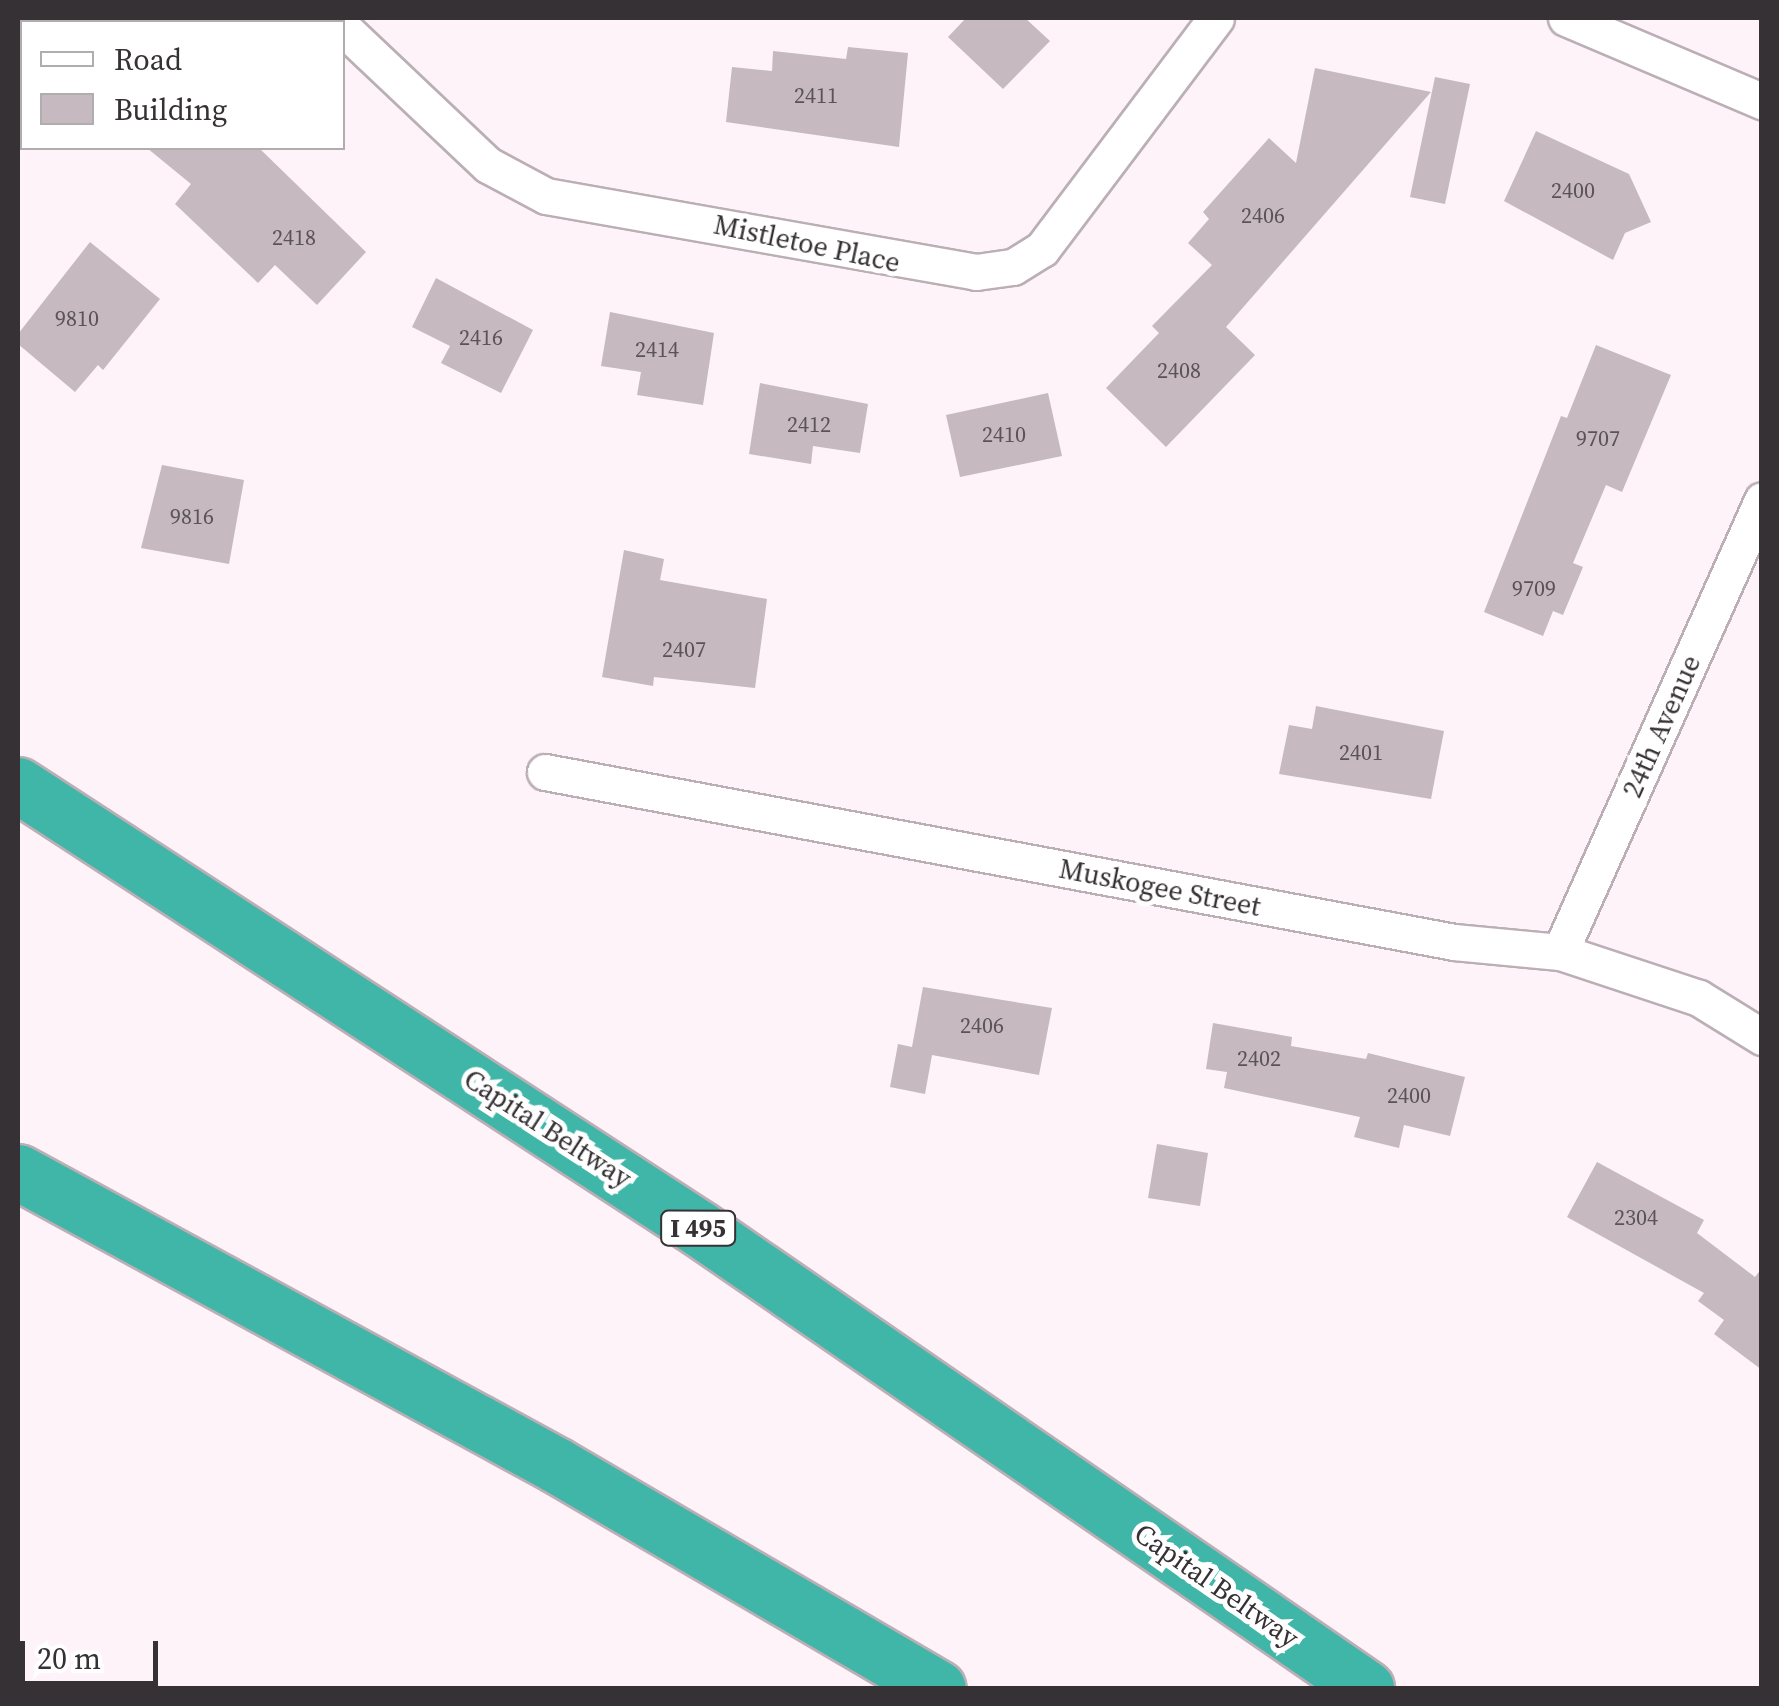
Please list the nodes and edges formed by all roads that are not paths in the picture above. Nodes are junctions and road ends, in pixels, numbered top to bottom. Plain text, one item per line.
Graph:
1 (1216, 18) edge
2 (1566, 18) edge
3 (345, 29) edge
4 (1762, 101) edge
5 (1762, 500) edge
6 (545, 772) dead end
7 (18, 786) edge
8 (1560, 952) junction
9 (1762, 1037) edge
10 (18, 1172) edge
11 (938, 1688) edge
12 (1366, 1688) edge

1 - 3 street, Mistletoe Place
2 - 4 street
5 - 8 street, 24th Avenue
6 - 8 street, Muskogee Street
7 - 12 highway, Capital Beltway / I 495
8 - 9 street, Muskogee Street
10 - 11 highway

